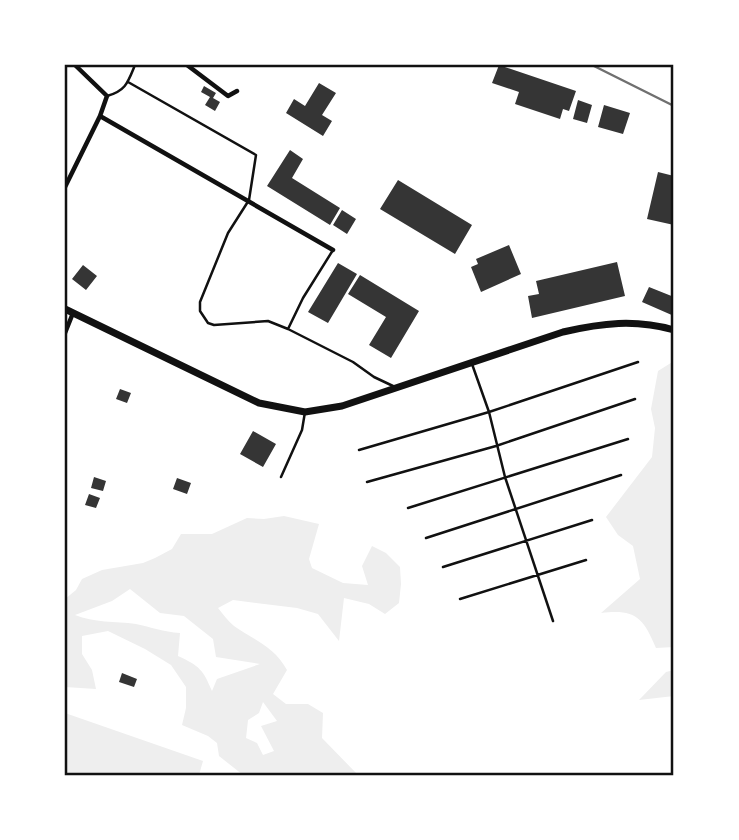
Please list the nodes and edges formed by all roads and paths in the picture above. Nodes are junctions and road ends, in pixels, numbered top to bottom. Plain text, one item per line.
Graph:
1 (75, 65) edge
2 (135, 65) edge
3 (187, 65) edge
4 (128, 82) junction
5 (237, 91) dead end
6 (107, 96) junction
7 (100, 116) junction
8 (65, 187) edge
9 (249, 200) junction
10 (333, 250) joint
11 (65, 309) edge
12 (73, 313) junction
13 (288, 329) junction
14 (674, 330) edge
15 (65, 333) edge
16 (471, 362) junction
17 (638, 362) dead end
18 (396, 387) junction
19 (635, 399) dead end
20 (305, 412) junction
21 (489, 412) junction
22 (628, 439) dead end
23 (496, 446) junction
24 (359, 450) dead end
25 (621, 475) dead end
26 (281, 477) dead end
27 (505, 477) junction
28 (367, 482) dead end
29 (408, 508) dead end
30 (517, 510) junction
31 (592, 520) dead end
32 (426, 538) dead end
33 (526, 541) junction
34 (586, 560) dead end
35 (443, 567) dead end
36 (539, 574) junction
37 (460, 599) dead end
38 (553, 621) dead end

1 - 6 street
2 - 4 lane
3 - 5 street
4 - 6 lane
4 - 9 lane
6 - 7 street
7 - 8 street
7 - 9 street
9 - 10 street
9 - 13 lane
10 - 13 lane
11 - 12 main road
12 - 15 street
12 - 20 main road
13 - 18 lane
14 - 16 main road
16 - 18 main road
16 - 21 lane
17 - 21 lane
18 - 20 main road
19 - 23 lane
20 - 26 lane
21 - 23 lane
21 - 24 lane
22 - 27 lane
23 - 27 lane
23 - 28 lane
25 - 30 lane
27 - 29 lane
27 - 30 lane
30 - 32 lane
30 - 33 lane
31 - 33 lane
33 - 35 lane
33 - 36 lane
34 - 36 lane
36 - 37 lane
36 - 38 lane

